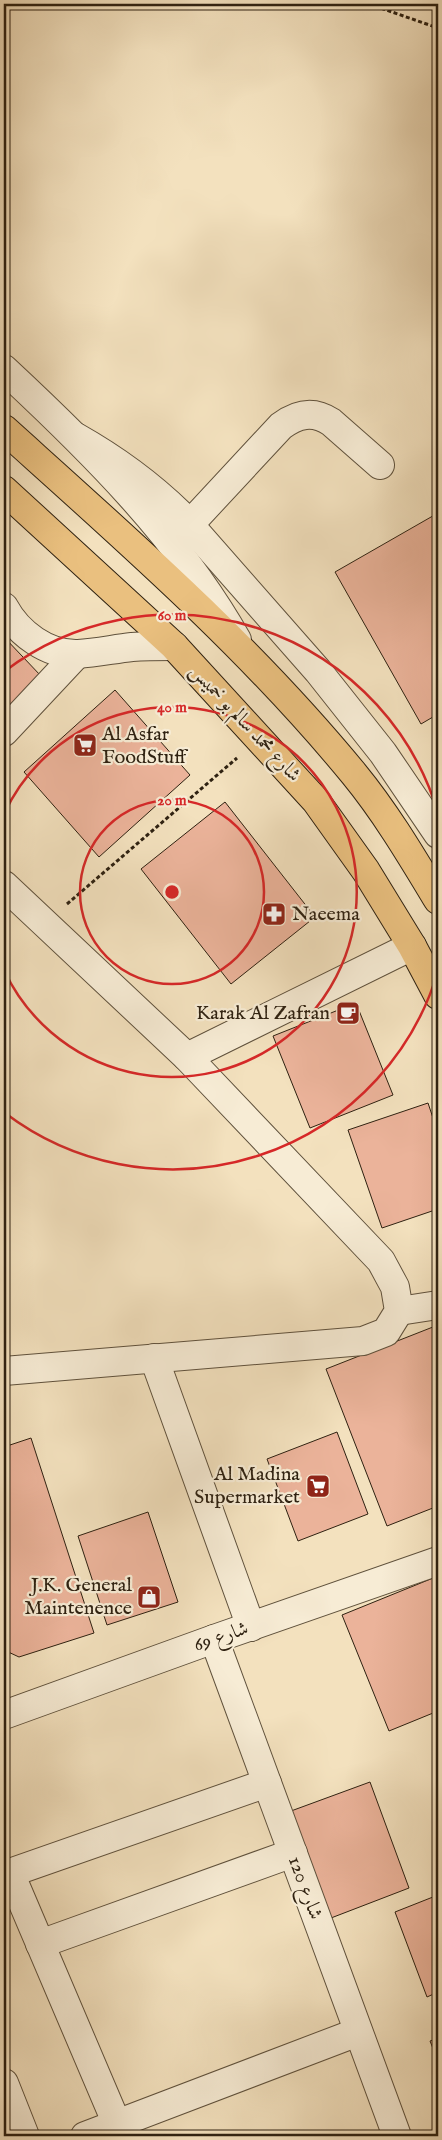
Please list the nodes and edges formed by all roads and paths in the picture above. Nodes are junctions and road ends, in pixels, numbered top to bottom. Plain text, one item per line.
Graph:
1 (369, 4) edge
2 (438, 28) edge
3 (4, 369) edge
4 (4, 429) edge
5 (76, 438) junction
6 (380, 465) dead end
7 (4, 490) edge
8 (189, 525) junction
9 (4, 607) edge
10 (174, 646) junction
11 (242, 650) junction
12 (77, 654) junction
13 (4, 732) edge
14 (260, 738) junction
15 (438, 834) edge
16 (4, 885) edge
17 (438, 900) edge
18 (44, 924) junction
19 (412, 946) junction
20 (438, 995) edge
21 (187, 1057) junction
22 (438, 1305) edge
23 (399, 1311) junction
24 (154, 1358) junction
25 (4, 1371) edge
26 (438, 1561) edge
27 (251, 1627) junction
28 (214, 1639) junction
29 (4, 1715) edge
30 (267, 1783) junction
31 (293, 1853) junction
32 (7, 1874) edge
33 (40, 1944) junction
34 (358, 2032) junction
35 (4, 2083) edge
36 (9, 2111) edge
37 (119, 2130) edge
38 (25, 2136) edge
39 (85, 2136) edge
40 (397, 2136) edge

1 - 2 path
3 - 5 street
4 - 11 main road
5 - 8 street
5 - 11 street
6 - 8 street
7 - 10 main road, شارع محمد سالم بو خميس
8 - 15 street
9 - 12 street
10 - 12 street
10 - 14 main road, شارع محمد سالم بو خميس
11 - 17 main road
12 - 13 street
14 - 18 path
14 - 19 main road, شارع محمد سالم بو خميس
16 - 18 street
18 - 21 street
19 - 20 main road, شارع محمد سالم بو خميس
19 - 21 street
21 - 23 street
22 - 23 street
23 - 24 street
24 - 25 street
24 - 27 street
26 - 27 street, شارع 69
27 - 28 street, شارع 69
28 - 29 street, شارع 69
28 - 30 street, شارع 120
30 - 31 street, شارع 120
30 - 32 street
31 - 33 street
31 - 34 street, شارع 120
32 - 33 street
33 - 37 street
34 - 37 street
34 - 40 street, شارع 120
35 - 36 street
36 - 38 street
37 - 39 street

